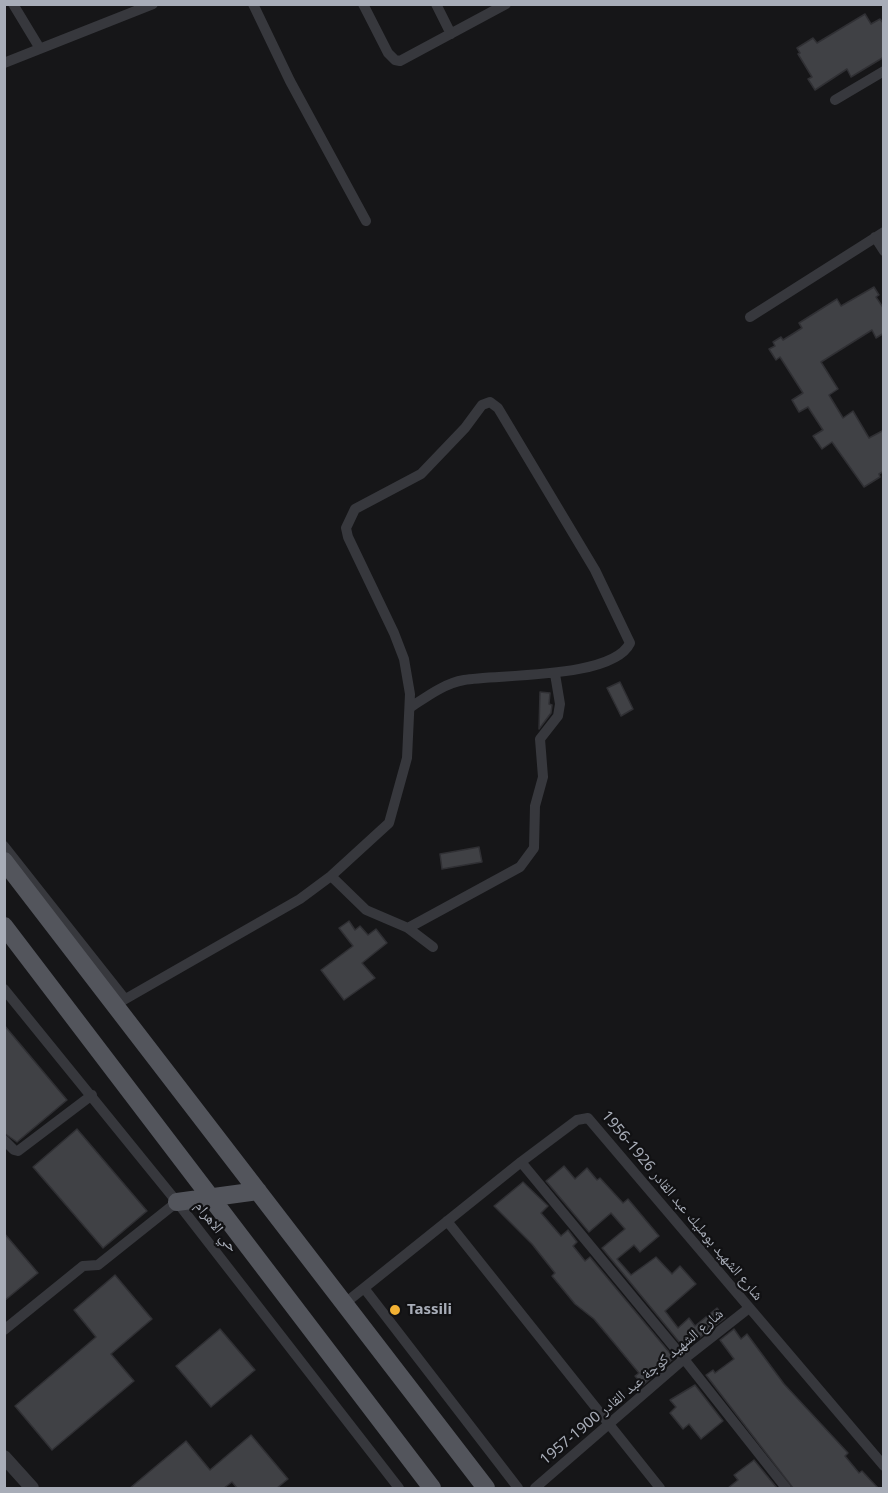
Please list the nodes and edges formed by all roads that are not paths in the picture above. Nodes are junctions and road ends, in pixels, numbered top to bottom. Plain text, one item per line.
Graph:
1 (13, 4) edge
2 (153, 4) edge
3 (253, 4) edge
4 (363, 4) edge
5 (436, 4) edge
6 (506, 4) edge
7 (451, 34) junction
8 (39, 47) junction
9 (4, 63) edge
10 (884, 71) edge
11 (835, 100) dead end
12 (366, 221) dead end
13 (879, 235) edge
14 (884, 251) edge
15 (750, 317) dead end
16 (555, 674) junction
17 (411, 707) junction
18 (4, 846) edge
19 (4, 861) edge
20 (331, 876) junction
21 (4, 926) edge
22 (408, 928) junction
23 (433, 947) dead end
24 (4, 988) edge
25 (120, 1002) junction
26 (92, 1095) junction
27 (4, 1140) edge
28 (520, 1162) junction
29 (258, 1191) junction
30 (210, 1197) junction
31 (177, 1202) junction
32 (447, 1221) junction
33 (364, 1288) junction
34 (344, 1304) junction
35 (748, 1308) junction
36 (4, 1330) edge
37 (684, 1359) junction
38 (608, 1423) junction
39 (4, 1457) edge
40 (884, 1466) edge
41 (32, 1488) edge
42 (399, 1488) edge
43 (432, 1488) edge
44 (486, 1488) edge
45 (518, 1488) edge
46 (535, 1488) edge
47 (660, 1488) edge
48 (786, 1488) edge

1 - 8 street
2 - 8 street
3 - 12 street
4 - 7 street
5 - 7 street
6 - 7 street
8 - 9 street
10 - 11 street
13 - 14 street
13 - 15 street
16 - 17 street
16 - 17 street
16 - 22 street
17 - 20 street
18 - 25 street
19 - 25 main road
20 - 22 street
20 - 25 street
21 - 30 main road
22 - 23 street
24 - 26 street, حي الاهرام
25 - 29 main road
26 - 27 street
26 - 31 street, حي الاهرام
28 - 32 street, شارع الشهيد بومليك عبد القادر 1926-1956
28 - 35 street, شارع الشهيد بومليك عبد القادر 1926-1956
28 - 37 street
29 - 30 main road
29 - 34 main road
30 - 31 main road
30 - 43 main road
31 - 36 street
31 - 42 street, حي الاهرام
32 - 33 street, شارع الشهيد بومليك عبد القادر 1926-1956
32 - 38 street
33 - 34 street, شارع الشهيد بومليك عبد القادر 1926-1956
33 - 45 street
34 - 44 main road
35 - 37 street, شارع الشهيد كوجة عبد القادر 1900-1957
35 - 40 street, شارع الشهيد بومليك عبد القادر 1926-1956
37 - 38 street, شارع الشهيد كوجة عبد القادر 1900-1957
37 - 48 street
38 - 46 street, شارع الشهيد كوجة عبد القادر 1900-1957
38 - 47 street
39 - 41 street

